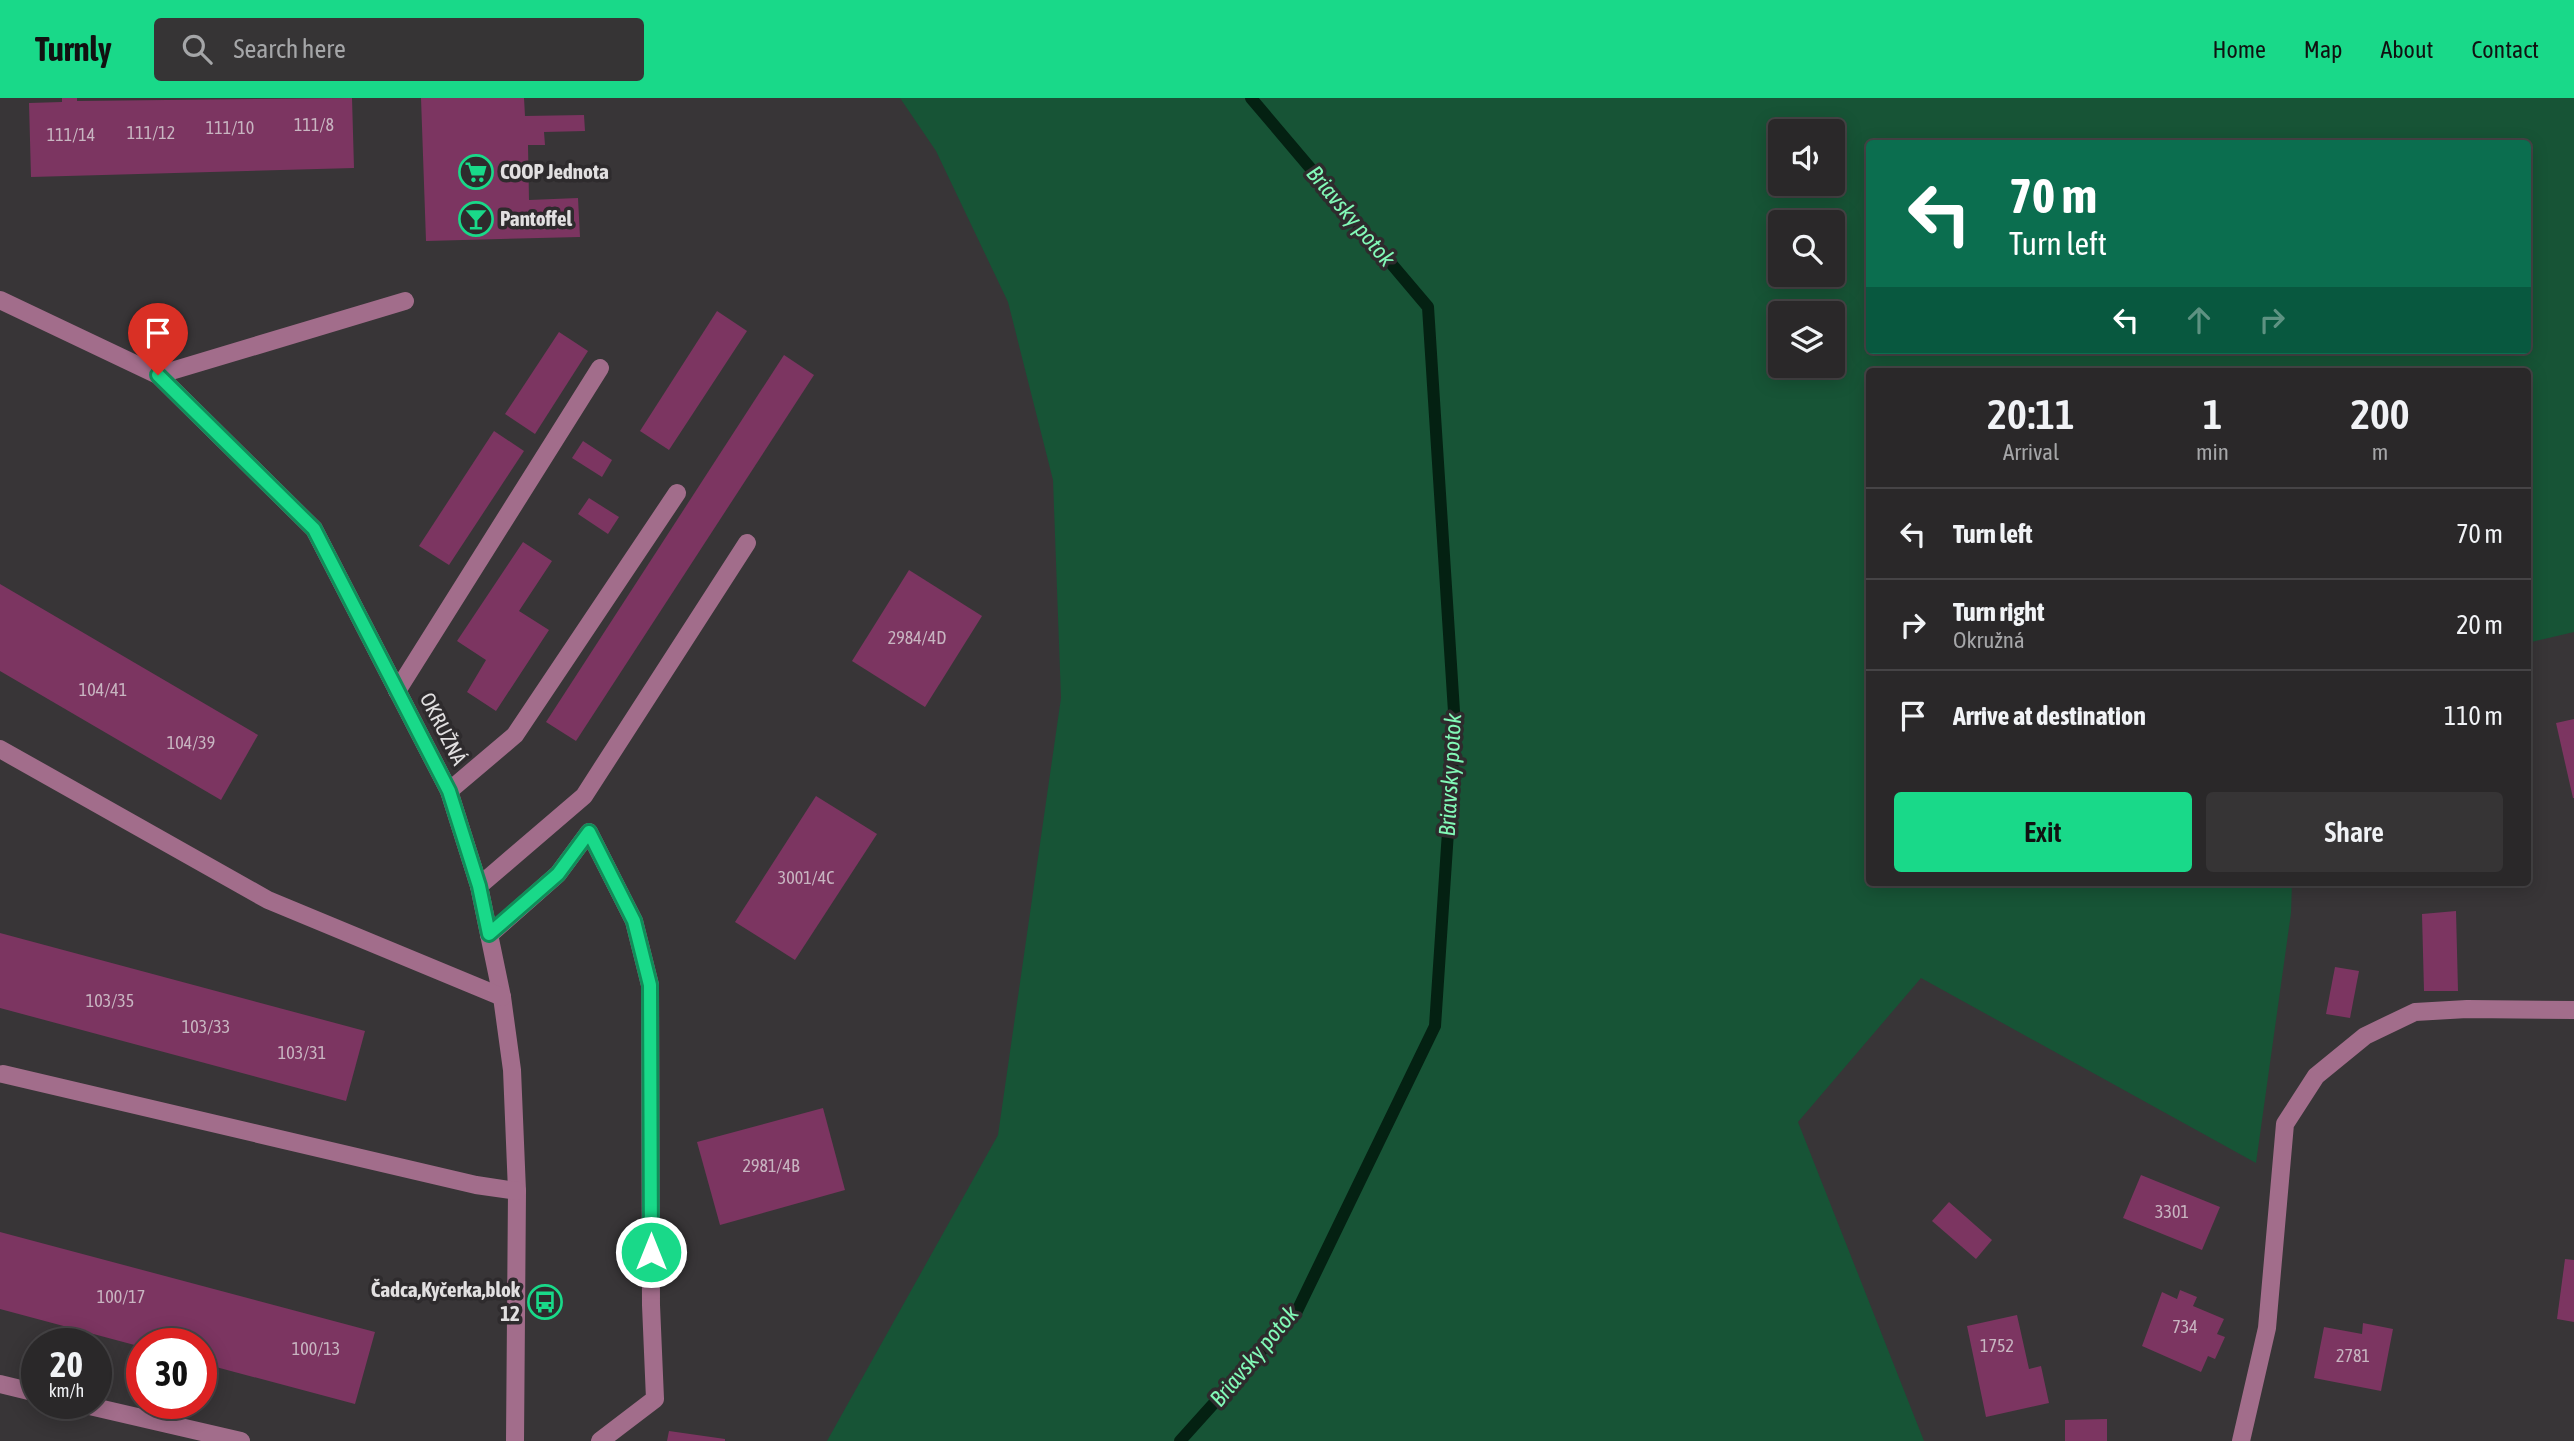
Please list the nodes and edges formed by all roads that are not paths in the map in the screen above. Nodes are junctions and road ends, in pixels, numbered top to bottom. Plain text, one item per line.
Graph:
1 (0, 300) edge
2 (405, 301) dead end
3 (600, 368) dead end
4 (158, 375) junction
5 (677, 493) dead end
6 (747, 543) dead end
7 (397, 691) junction
8 (0, 749) edge
9 (449, 791) junction
10 (479, 886) junction
11 (489, 934) junction
12 (502, 997) junction
13 (2574, 1010) edge
14 (4, 1074) dead end
15 (517, 1191) junction
16 (0, 1384) edge
17 (21, 1389) edge
18 (112, 1411) edge
19 (241, 1441) edge
20 (515, 1441) edge
21 (600, 1441) edge
22 (2241, 1441) edge

1 - 4 street, OKRUŽNÁ
2 - 4 street
3 - 7 street
4 - 7 street, OKRUŽNÁ
5 - 9 street
6 - 10 street
7 - 9 street, OKRUŽNÁ
8 - 12 street
9 - 10 street, OKRUŽNÁ
10 - 11 street, OKRUŽNÁ
11 - 12 street, OKRUŽNÁ
11 - 21 street
12 - 15 street, OKRUŽNÁ
13 - 22 street
14 - 15 street
15 - 20 street, OKRUŽNÁ
16 - 17 street
18 - 19 street

